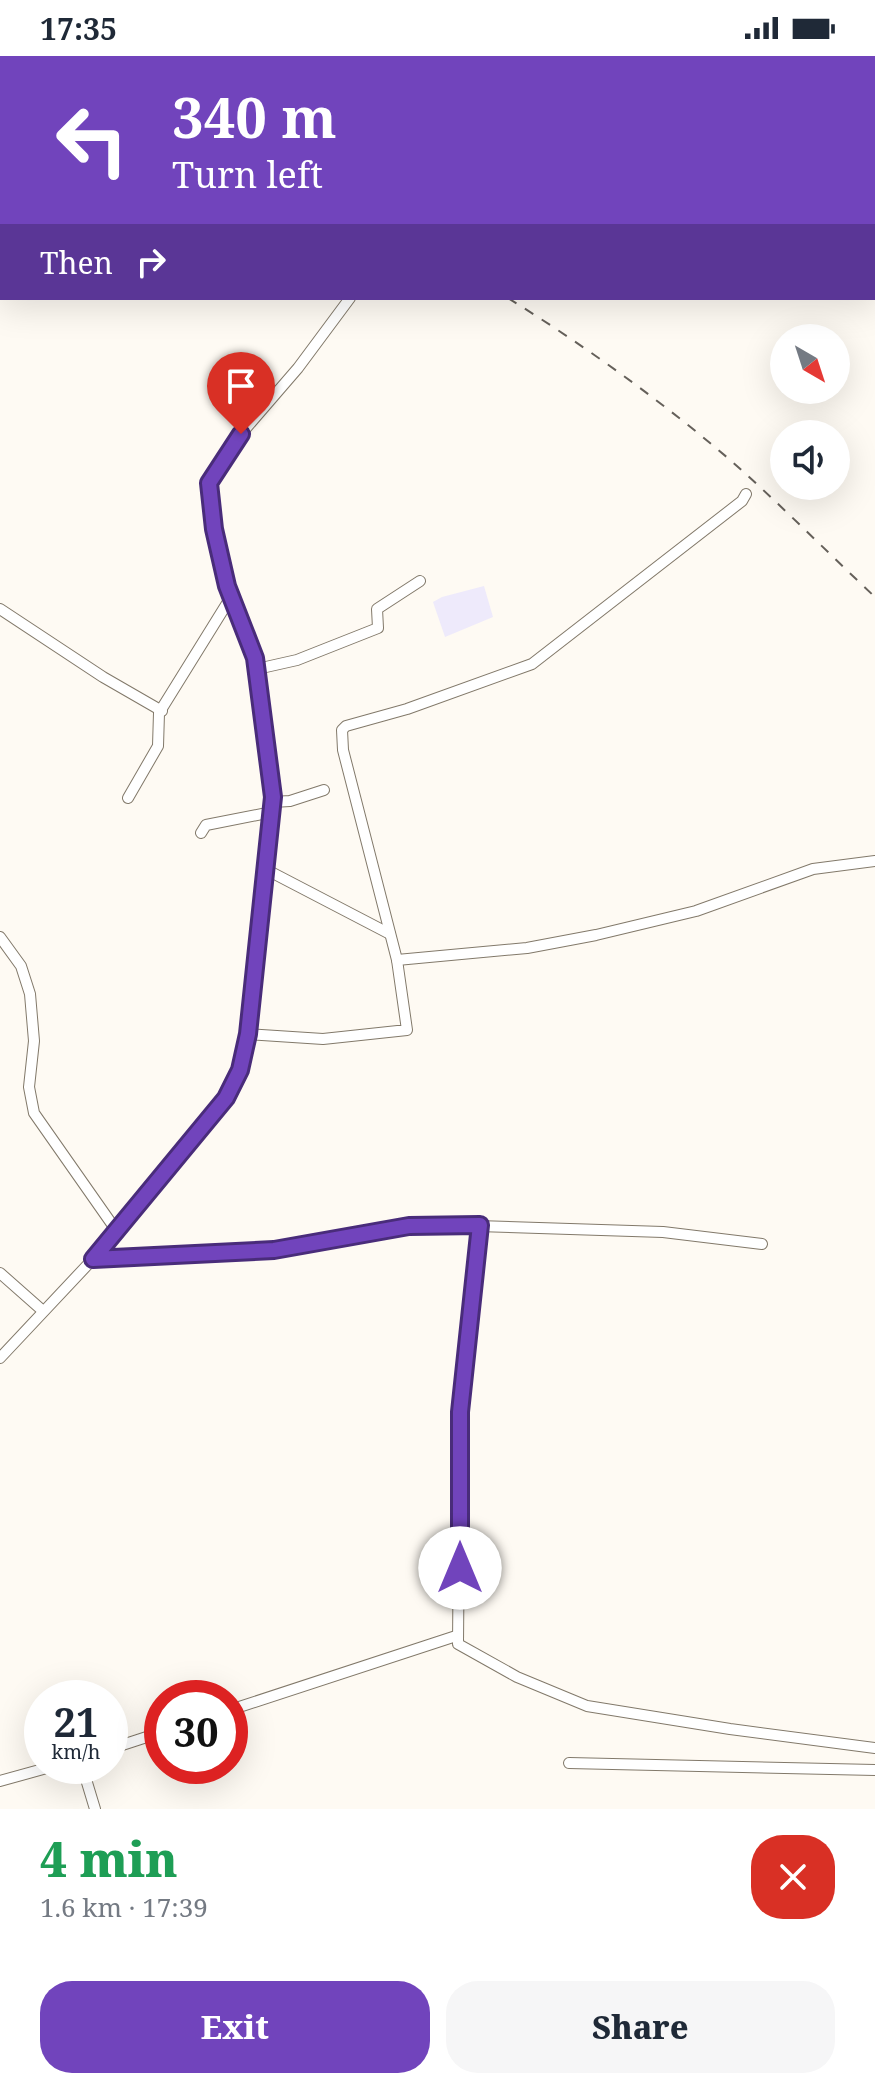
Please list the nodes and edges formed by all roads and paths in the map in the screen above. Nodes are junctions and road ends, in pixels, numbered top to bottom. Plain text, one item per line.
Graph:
1 (349, 300) edge
2 (746, 494) dead end
3 (420, 581) dead end
4 (231, 597) junction
5 (0, 609) edge
6 (257, 669) junction
7 (162, 711) junction
8 (324, 790) dead end
9 (128, 798) dead end
10 (272, 807) junction
11 (201, 833) dead end
12 (875, 861) edge
13 (267, 870) junction
14 (390, 934) junction
15 (0, 937) edge
16 (397, 960) junction
17 (248, 1034) junction
18 (480, 1225) junction
19 (116, 1230) junction
20 (762, 1244) dead end
21 (93, 1259) junction
22 (0, 1273) edge
23 (43, 1311) junction
24 (0, 1358) edge
25 (456, 1636) junction
26 (248, 1704) edge
27 (875, 1748) edge
28 (569, 1763) dead end
29 (875, 1770) edge
30 (24, 1774) edge
31 (0, 1781) edge
32 (87, 1784) edge
33 (95, 1809) edge

1 - 4 street
2 - 14 street
3 - 6 street
4 - 6 street
4 - 7 street
5 - 7 street
6 - 10 street
7 - 9 street
8 - 10 street
10 - 11 street
10 - 13 street
12 - 16 street
13 - 14 street
13 - 17 street
14 - 16 street
15 - 19 street
16 - 17 street
17 - 19 street
18 - 20 street
18 - 21 street
18 - 25 street
19 - 21 street
21 - 23 street
22 - 23 street
23 - 24 street
25 - 26 street
25 - 27 street
28 - 29 street
30 - 31 street
32 - 33 street

